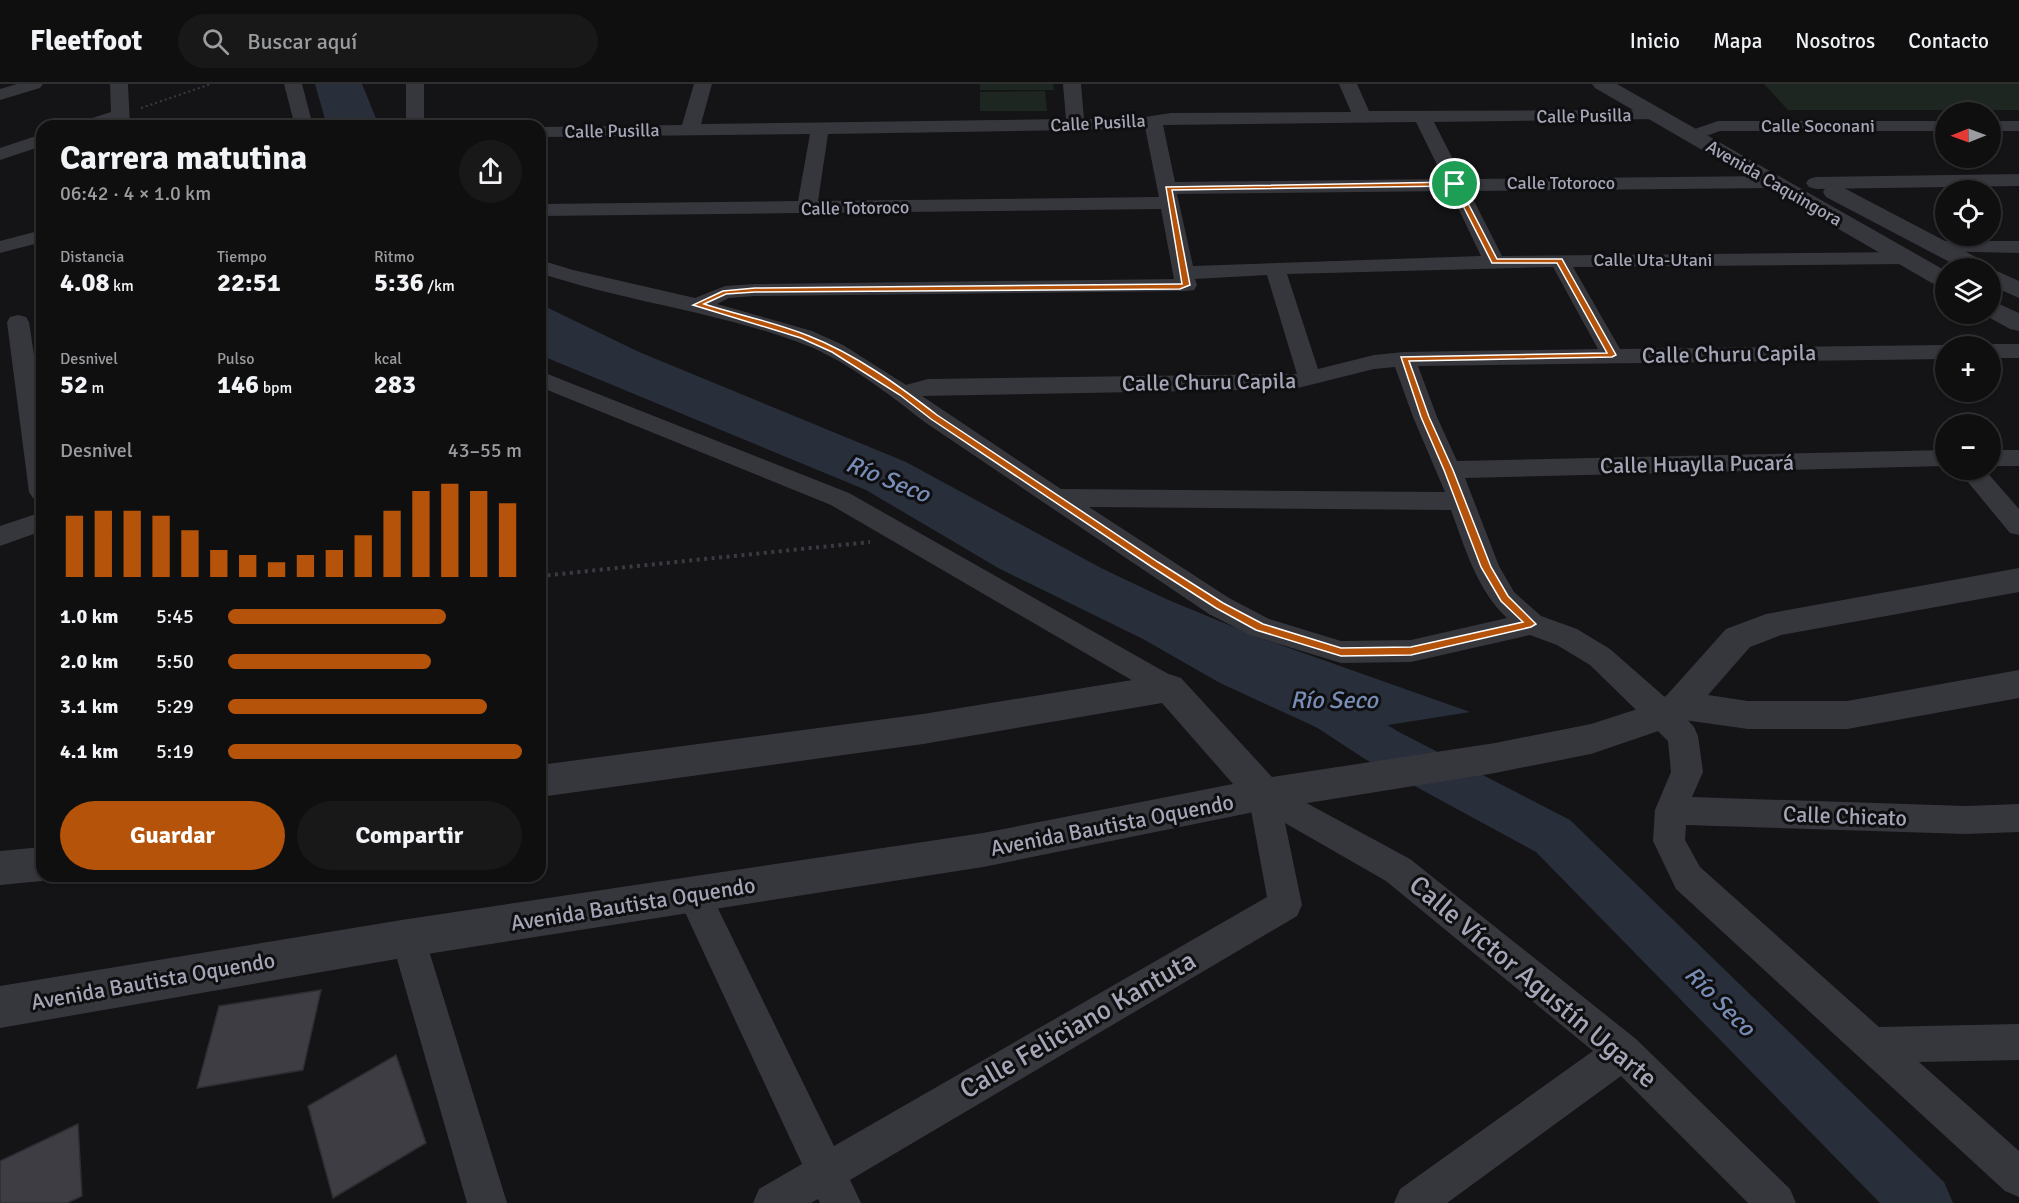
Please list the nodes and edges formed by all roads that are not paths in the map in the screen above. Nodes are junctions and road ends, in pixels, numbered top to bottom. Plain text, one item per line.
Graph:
1 (34, 84) edge
2 (119, 84) edge
3 (293, 84) edge
4 (416, 84) edge
5 (703, 84) edge
6 (1072, 84) edge
7 (1348, 84) edge
8 (1602, 84) edge
9 (1642, 84) edge
10 (0, 95) edge
11 (1656, 115) junction
12 (1362, 117) junction
13 (1423, 117) junction
14 (121, 120) edge
15 (302, 120) edge
16 (415, 120) edge
17 (1153, 120) junction
18 (1076, 125) junction
19 (1718, 126) junction
20 (1935, 126) edge
21 (2001, 126) edge
22 (2019, 126) edge
23 (820, 129) junction
24 (690, 130) junction
25 (546, 132) edge
26 (1692, 136) junction
27 (36, 142) edge
28 (0, 154) edge
29 (2019, 180) edge
30 (1773, 182) junction
31 (1816, 183) junction
32 (1455, 184) junction
33 (1169, 196) junction
34 (807, 208) junction
35 (546, 210) edge
36 (36, 238) edge
37 (0, 247) edge
38 (1938, 247) junction
39 (2019, 247) edge
40 (1906, 258) junction
41 (1959, 258) edge
42 (1559, 260) junction
43 (1494, 261) junction
44 (546, 268) edge
45 (1275, 268) junction
46 (1935, 275) edge
47 (1185, 279) junction
48 (2001, 281) edge
49 (2019, 291) edge
50 (697, 305) junction
51 (2001, 313) edge
52 (36, 317) edge
53 (2019, 323) edge
54 (9, 324) edge
55 (2001, 351) edge
56 (2019, 351) edge
57 (1935, 352) edge
58 (1612, 355) junction
59 (1404, 359) junction
60 (1310, 379) junction
61 (546, 380) edge
62 (903, 393) junction
63 (36, 409) edge
64 (1935, 458) edge
65 (2001, 458) edge
66 (2019, 458) edge
67 (1449, 470) junction
68 (1980, 480) edge
69 (1056, 498) junction
70 (1461, 501) junction
71 (36, 522) edge
72 (2019, 526) edge
73 (0, 536) edge
74 (2019, 580) edge
75 (1531, 624) junction
76 (2019, 684) edge
77 (1169, 688) junction
78 (1671, 710) junction
79 (546, 780) edge
80 (1264, 794) junction
81 (1671, 810) junction
82 (2019, 818) edge
83 (36, 865) edge
84 (0, 868) edge
85 (694, 895) junction
86 (408, 938) junction
87 (0, 1007) edge
88 (2019, 1042) edge
89 (1874, 1045) junction
90 (1623, 1052) junction
91 (825, 1171) junction
92 (2019, 1177) edge
93 (487, 1203) edge
94 (773, 1203) edge
95 (841, 1203) edge
96 (1414, 1203) edge
97 (1776, 1203) edge

1 - 10 street
2 - 14 street
3 - 15 street
4 - 16 street
5 - 24 street
6 - 18 street
7 - 12 street
8 - 11 street, Avenida Caquingora
9 - 19 street, Avenida Caquingora
11 - 13 street, Calle Pusilla
11 - 26 street, Avenida Caquingora
12 - 13 street, Calle Pusilla
12 - 17 street, Calle Pusilla
13 - 32 street
17 - 18 street, Calle Pusilla
17 - 33 street
18 - 23 street, Calle Pusilla
19 - 20 street, Calle Soconani
19 - 26 street, Calle Soconani
19 - 31 street, Avenida Caquingora
21 - 22 street
23 - 24 street, Calle Pusilla
23 - 34 street
24 - 25 street, Calle Pusilla
26 - 30 street, Avenida Caquingora
27 - 28 street
29 - 31 street
30 - 32 street, Calle Totoroco
30 - 40 street, Avenida Caquingora
31 - 38 street, Avenida Caquingora
32 - 33 street, Calle Totoroco
32 - 43 street
33 - 34 street, Calle Totoroco
33 - 47 street
34 - 35 street, Calle Totoroco
36 - 37 street
38 - 39 street
38 - 41 street, Avenida Caquingora
40 - 42 street, Calle Uta-Utani
40 - 46 street, Avenida Caquingora
42 - 43 street, Calle Uta-Utani
42 - 58 street
43 - 45 street, Calle Uta-Utani
44 - 50 street
45 - 47 street, Calle Uta-Utani
45 - 60 street
47 - 50 street, Calle Uta-Utani
48 - 49 street
50 - 62 street
51 - 53 street
52 - 54 street
54 - 63 street
55 - 56 street
57 - 58 street, Calle Churu Capila
58 - 59 street, Calle Churu Capila
59 - 60 street, Calle Churu Capila
59 - 67 street
60 - 62 street, Calle Churu Capila
61 - 77 street
62 - 69 street
64 - 67 street, Calle Huaylla Pucará
65 - 66 street
67 - 70 street
68 - 72 street
69 - 70 street
69 - 75 street
70 - 75 street
71 - 73 street
74 - 78 street
75 - 78 street
76 - 78 street
77 - 79 street
77 - 80 street, Avenida Bautista Oquendo
78 - 80 street, Avenida Bautista Oquendo
78 - 81 street
80 - 85 street, Avenida Bautista Oquendo
80 - 90 street, Calle Víctor Agustín Ugarte
80 - 91 street, Calle Feliciano Kantuta
81 - 82 street, Calle Chicato
81 - 89 street
83 - 84 street
85 - 86 street, Avenida Bautista Oquendo
85 - 91 street
86 - 87 street, Avenida Bautista Oquendo
86 - 93 street
88 - 89 street
89 - 92 street
90 - 96 street
90 - 97 street, Calle Víctor Agustín Ugarte
91 - 94 street, Calle Feliciano Kantuta
91 - 95 street

